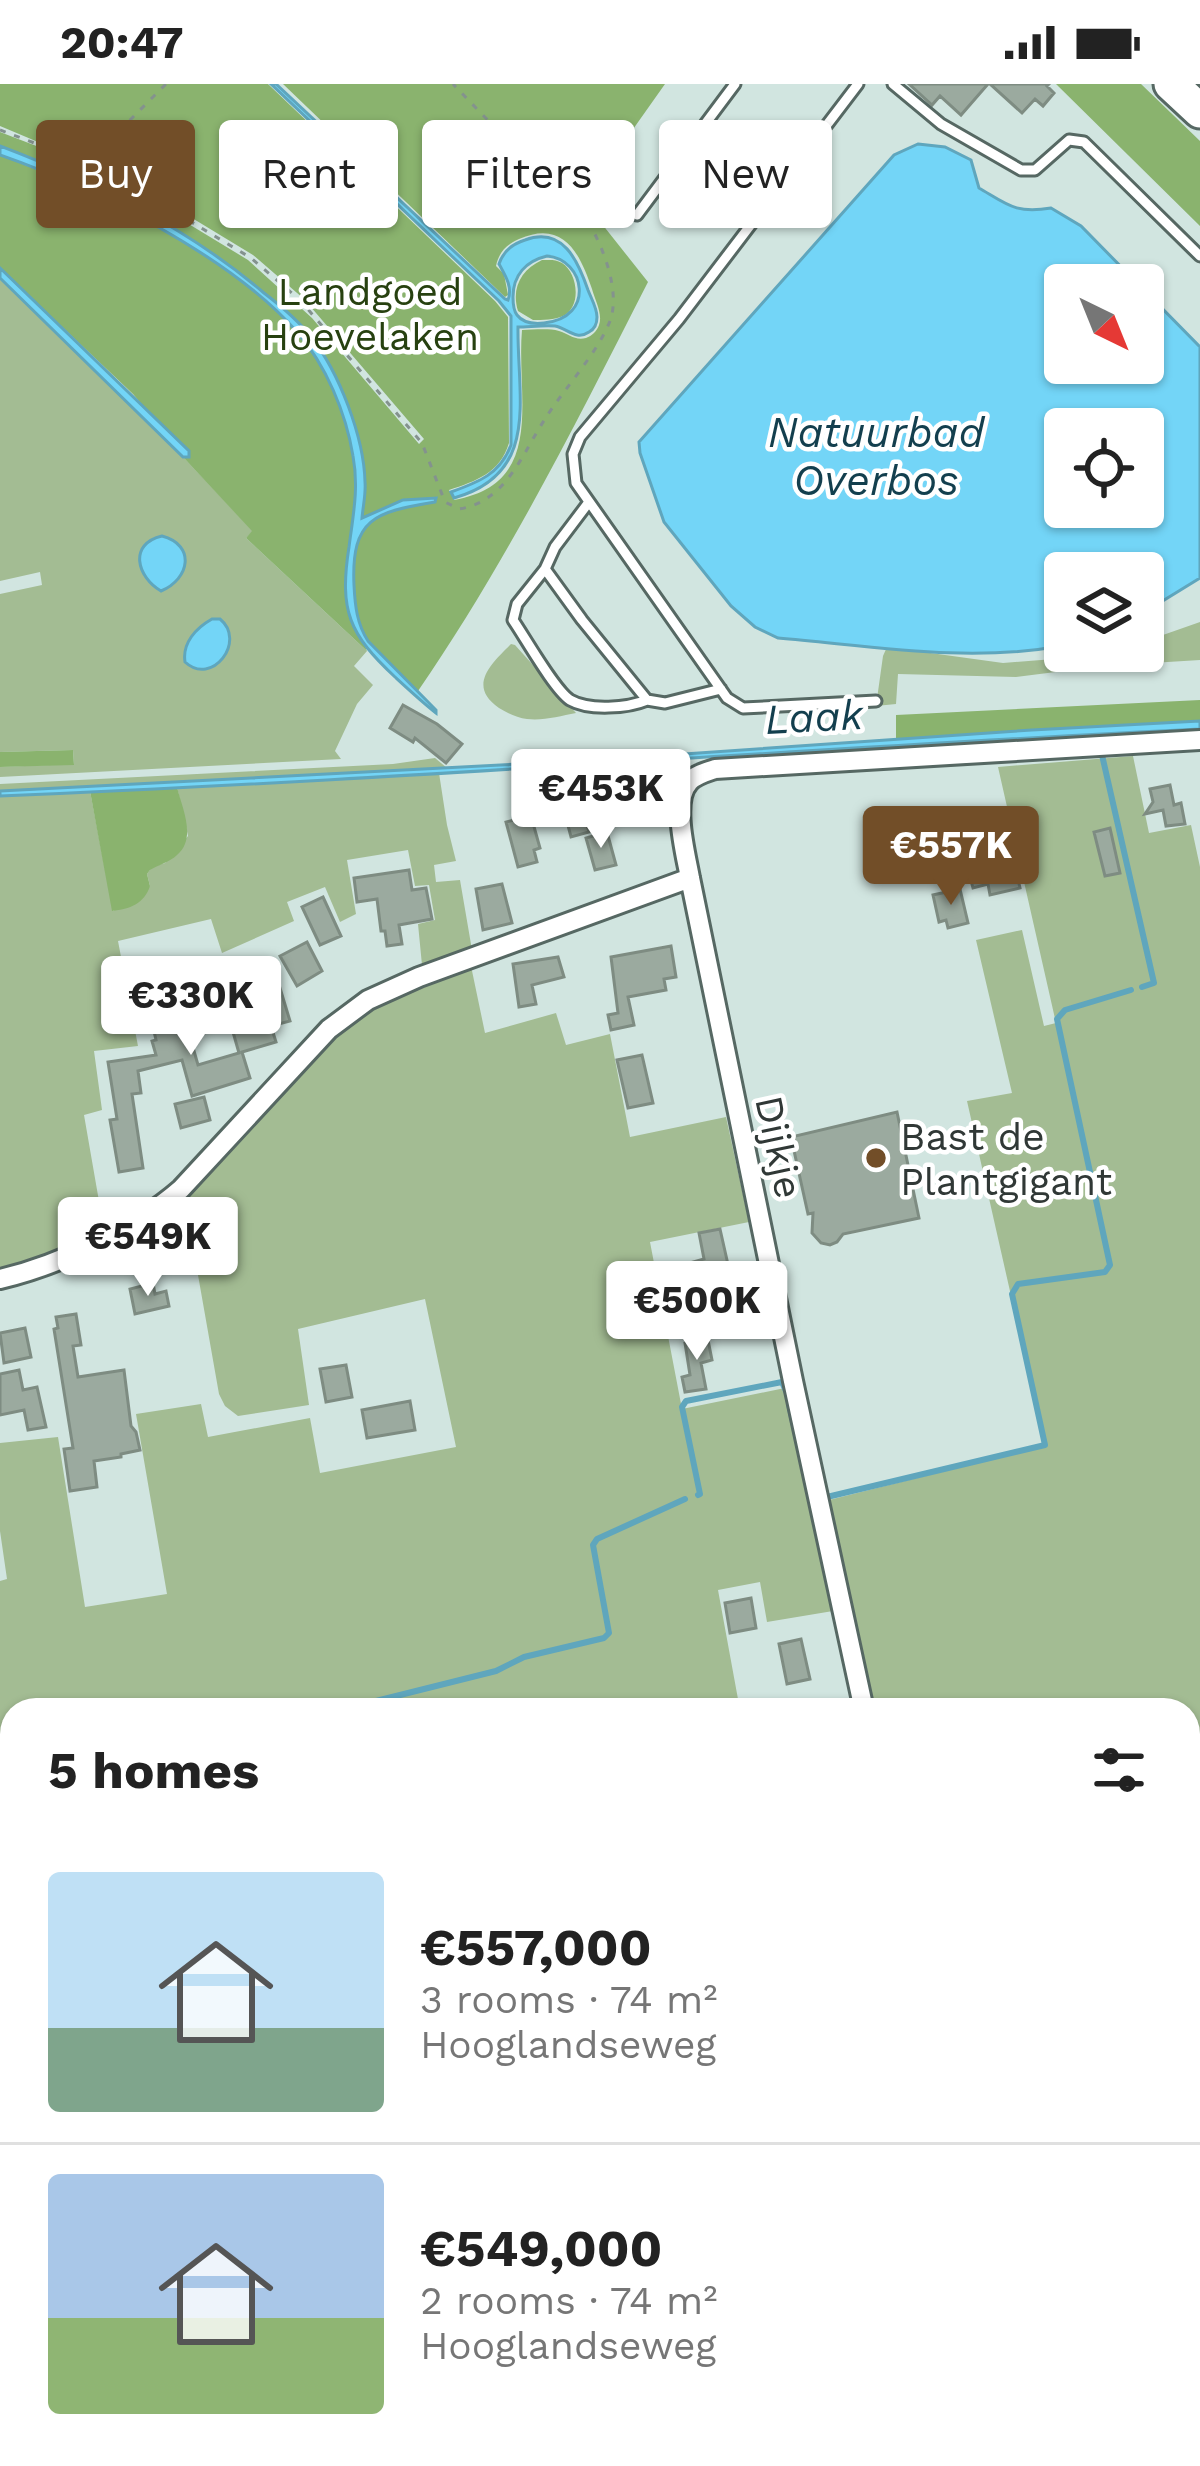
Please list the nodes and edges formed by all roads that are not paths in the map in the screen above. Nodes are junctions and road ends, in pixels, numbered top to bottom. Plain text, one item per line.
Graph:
1 (735, 84) edge
2 (859, 84) edge
3 (893, 84) edge
4 (1172, 84) edge
5 (1200, 112) edge
6 (637, 215) dead end
7 (1200, 256) edge
8 (589, 502) junction
9 (545, 568) junction
10 (721, 689) junction
11 (647, 700) junction
12 (876, 700) dead end
13 (1200, 740) edge
14 (690, 878) junction
15 (0, 1279) edge
16 (861, 1698) edge

1 - 6 lane
2 - 8 lane
3 - 7 lane
4 - 5 highway
8 - 9 lane
8 - 10 lane
9 - 11 lane
9 - 11 lane
10 - 11 lane
10 - 12 lane
13 - 14 street, Dijkje
14 - 15 street
14 - 16 street, Dijkje

